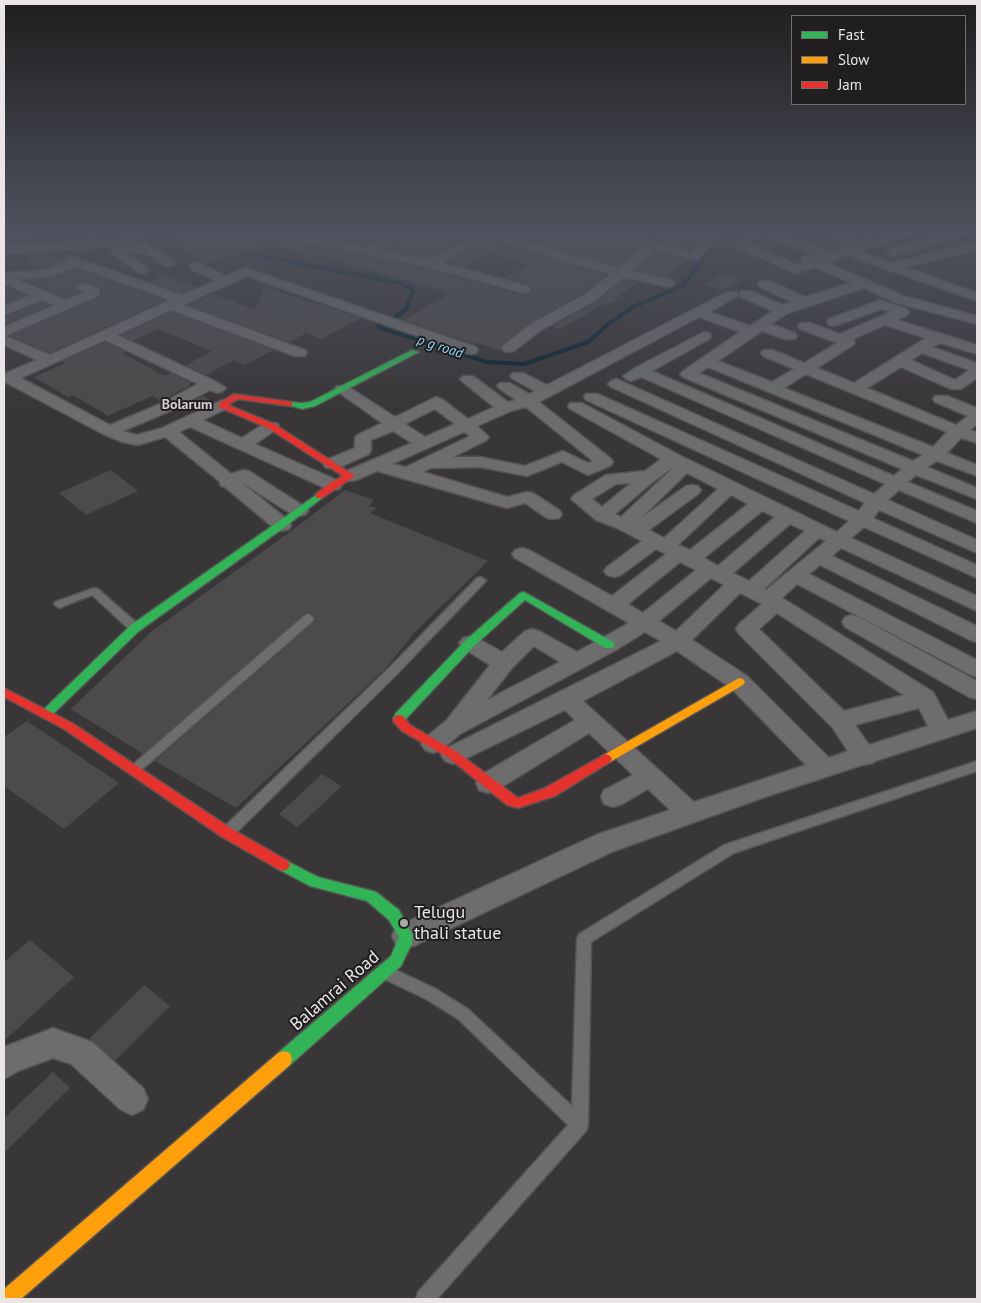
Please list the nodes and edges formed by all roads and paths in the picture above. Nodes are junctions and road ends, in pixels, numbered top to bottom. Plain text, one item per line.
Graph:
1 (35, 292) edge
2 (93, 292) edge
3 (151, 292) edge
4 (199, 292) edge
5 (303, 292) edge
6 (597, 292) edge
7 (782, 292) edge
8 (817, 292) edge
9 (850, 292) edge
10 (882, 292) edge
11 (920, 292) edge
12 (961, 292) joint
13 (42, 295) junction
14 (977, 297) edge
15 (868, 299) junction
16 (177, 302) junction
17 (804, 302) junction
18 (882, 304) junction
19 (66, 305) junction
20 (941, 305) junction
21 (5, 310) edge
22 (783, 310) junction
23 (977, 310) edge
24 (697, 312) junction
25 (902, 312) junction
26 (884, 320) junction
27 (977, 320) edge
28 (924, 322) junction
29 (805, 326) dead end
30 (755, 328) junction
31 (910, 330) junction
32 (4, 332) edge
33 (105, 335) junction
34 (704, 336) dead end
35 (790, 336) dead end
36 (977, 336) edge
37 (937, 338) junction
38 (4, 340) edge
39 (841, 340) junction
40 (509, 348) dead end
41 (921, 348) junction
42 (470, 350) dead end
43 (977, 350) edge
44 (416, 352) dead end
45 (300, 353) dead end
46 (768, 353) dead end
47 (949, 358) junction
48 (50, 360) junction
49 (708, 362) junction
50 (900, 362) junction
51 (805, 368) junction
52 (977, 369) edge
53 (640, 371) junction
54 (688, 374) junction
55 (929, 374) junction
56 (518, 376) dead end
57 (7, 378) edge
58 (468, 378) dead end
59 (210, 384) junction
60 (616, 384) junction
61 (670, 384) junction
62 (505, 386) dead end
63 (773, 388) junction
64 (856, 388) junction
65 (342, 389) junction
66 (547, 391) junction
67 (237, 396) junction
68 (592, 397) junction
69 (941, 399) dead end
70 (528, 401) junction
71 (222, 405) junction
72 (576, 406) junction
73 (506, 408) junction
74 (977, 418) edge
75 (189, 420) junction
76 (394, 424) junction
77 (270, 426) junction
78 (464, 426) junction
79 (958, 430) junction
80 (109, 431) junction
81 (168, 431) junction
82 (977, 438) edge
83 (243, 444) junction
84 (424, 444) junction
85 (936, 454) junction
86 (431, 463) junction
87 (679, 463) junction
88 (332, 464) junction
89 (374, 465) junction
90 (914, 468) junction
91 (977, 470) edge
92 (408, 473) junction
93 (350, 476) junction
94 (648, 476) junction
95 (227, 482) junction
96 (896, 483) junction
97 (333, 485) junction
98 (730, 487) junction
99 (692, 490) dead end
100 (977, 494) edge
101 (876, 501) junction
102 (760, 502) junction
103 (299, 511) junction
104 (552, 514) dead end
105 (789, 515) junction
106 (602, 516) junction
107 (977, 518) edge
108 (860, 521) junction
109 (282, 525) junction
110 (630, 527) junction
111 (818, 529) junction
112 (839, 538) junction
113 (666, 546) junction
114 (977, 547) edge
115 (522, 554) dead end
116 (819, 557) junction
117 (709, 569) junction
118 (614, 571) dead end
119 (977, 572) edge
120 (795, 575) junction
121 (482, 580) dead end
122 (744, 587) junction
123 (59, 604) dead end
124 (615, 604) junction
125 (776, 604) junction
126 (977, 604) edge
127 (309, 618) dead end
128 (646, 622) junction
129 (852, 622) dead end
130 (135, 628) junction
131 (977, 635) edge
132 (678, 641) junction
133 (470, 643) junction
134 (609, 645) junction
135 (577, 662) junction
136 (504, 664) junction
137 (977, 669) edge
138 (739, 682) junction
139 (977, 691) edge
140 (4, 692) edge
141 (567, 698) junction
142 (925, 698) junction
143 (46, 714) junction
144 (977, 719) edge
145 (840, 721) junction
146 (591, 722) junction
147 (452, 728) junction
148 (942, 730) junction
149 (433, 744) junction
150 (622, 750) junction
151 (453, 755) junction
152 (865, 757) junction
153 (977, 766) edge
154 (825, 769) junction
155 (134, 770) junction
156 (651, 776) junction
157 (488, 783) junction
158 (613, 797) dead end
159 (690, 813) junction
160 (227, 833) junction
161 (406, 936) junction
162 (385, 972) junction
163 (4, 1064) edge
164 (132, 1099) dead end
165 (580, 1124) junction
166 (7, 1299) edge
167 (425, 1299) edge

1 - 13 street
2 - 19 street
3 - 16 street
4 - 16 street
5 - 42 street
6 - 40 street
7 - 17 street
8 - 17 street
9 - 15 street
10 - 20 street
11 - 20 street
12 - 14 street
12 - 20 street
13 - 19 street
13 - 21 street
15 - 18 street
15 - 18 street
16 - 33 street
16 - 45 street
17 - 22 street
18 - 25 street
19 - 32 street
20 - 23 street
20 - 27 street
22 - 24 street
22 - 30 street
24 - 30 street
24 - 66 street
25 - 26 street
25 - 28 street
26 - 31 street
26 - 39 street
28 - 31 street
28 - 36 street
29 - 39 street
30 - 35 street
30 - 49 street
31 - 37 street
33 - 48 street
33 - 59 street
34 - 53 street
37 - 41 street
37 - 43 street
38 - 48 street
39 - 51 street
41 - 47 street
41 - 50 street
44 - 65 street
46 - 51 street
47 - 52 street
47 - 55 street
48 - 57 street
49 - 54 street
49 - 63 street
50 - 55 street
50 - 64 street
51 - 63 street
51 - 64 street
52 - 55 street
53 - 60 street
53 - 61 street
54 - 61 street
54 - 90 street
56 - 66 street
57 - 80 street
58 - 73 street
59 - 67 street
59 - 80 street
60 - 68 street
60 - 101 street
61 - 96 street
62 - 70 street
63 - 85 street
64 - 79 street
65 - 67 street
65 - 76 street
66 - 70 street
66 - 72 street
67 - 71 street
68 - 72 street
68 - 108 street
69 - 74 street
70 - 73 street
70 - 86 street
71 - 75 street
71 - 77 street
72 - 87 street
73 - 78 street
74 - 79 street
75 - 81 street
75 - 83 street
76 - 78 street
76 - 84 street
76 - 88 street
77 - 83 street
77 - 88 street
78 - 84 street
78 - 86 street
79 - 82 street
79 - 85 street
80 - 81 street
81 - 95 street
83 - 97 street
84 - 89 street
85 - 90 street
85 - 91 street
86 - 92 street
87 - 94 street
87 - 98 street
87 - 110 street
88 - 93 street
89 - 92 street
89 - 93 street
90 - 96 street
90 - 100 street
92 - 104 street
93 - 97 street
94 - 106 street
94 - 106 street
95 - 103 street
95 - 109 street
96 - 101 street
96 - 107 street
97 - 103 street
98 - 102 street
98 - 113 street
99 - 110 street
101 - 108 street
101 - 114 street
102 - 105 street
102 - 113 street
103 - 109 street
105 - 111 street
105 - 117 street
106 - 110 street
108 - 112 street
108 - 119 street
109 - 130 street
110 - 113 street
111 - 112 street
111 - 122 street
112 - 116 street
112 - 126 street
113 - 117 street
113 - 118 street
113 - 124 street
115 - 124 street
116 - 120 street
116 - 131 street
117 - 122 street
117 - 128 street
120 - 125 street
120 - 137 street
121 - 160 lane
122 - 125 street
122 - 132 street
123 - 130 lane
124 - 128 street
125 - 142 street
125 - 145 street
127 - 155 lane
128 - 132 street
128 - 134 street
129 - 139 street
130 - 143 street
132 - 138 street
132 - 141 street
133 - 134 street
133 - 136 street
133 - 149 street
134 - 135 street
135 - 136 street
135 - 147 street
136 - 147 street
138 - 150 street
138 - 154 street
140 - 143 street
141 - 146 street
141 - 151 street
142 - 145 street
142 - 148 street
143 - 155 street
144 - 148 street
145 - 152 street
146 - 150 street
146 - 157 street
147 - 149 street
148 - 152 street
149 - 151 street
150 - 156 street
150 - 157 street
151 - 157 street
152 - 154 street
153 - 165 lane
154 - 159 street
155 - 160 street
156 - 158 street
156 - 159 street
159 - 161 street
160 - 161 street
161 - 162 street, Balamrai Road
162 - 165 lane
162 - 166 street, Balamrai Road
163 - 164 street
165 - 167 lane

